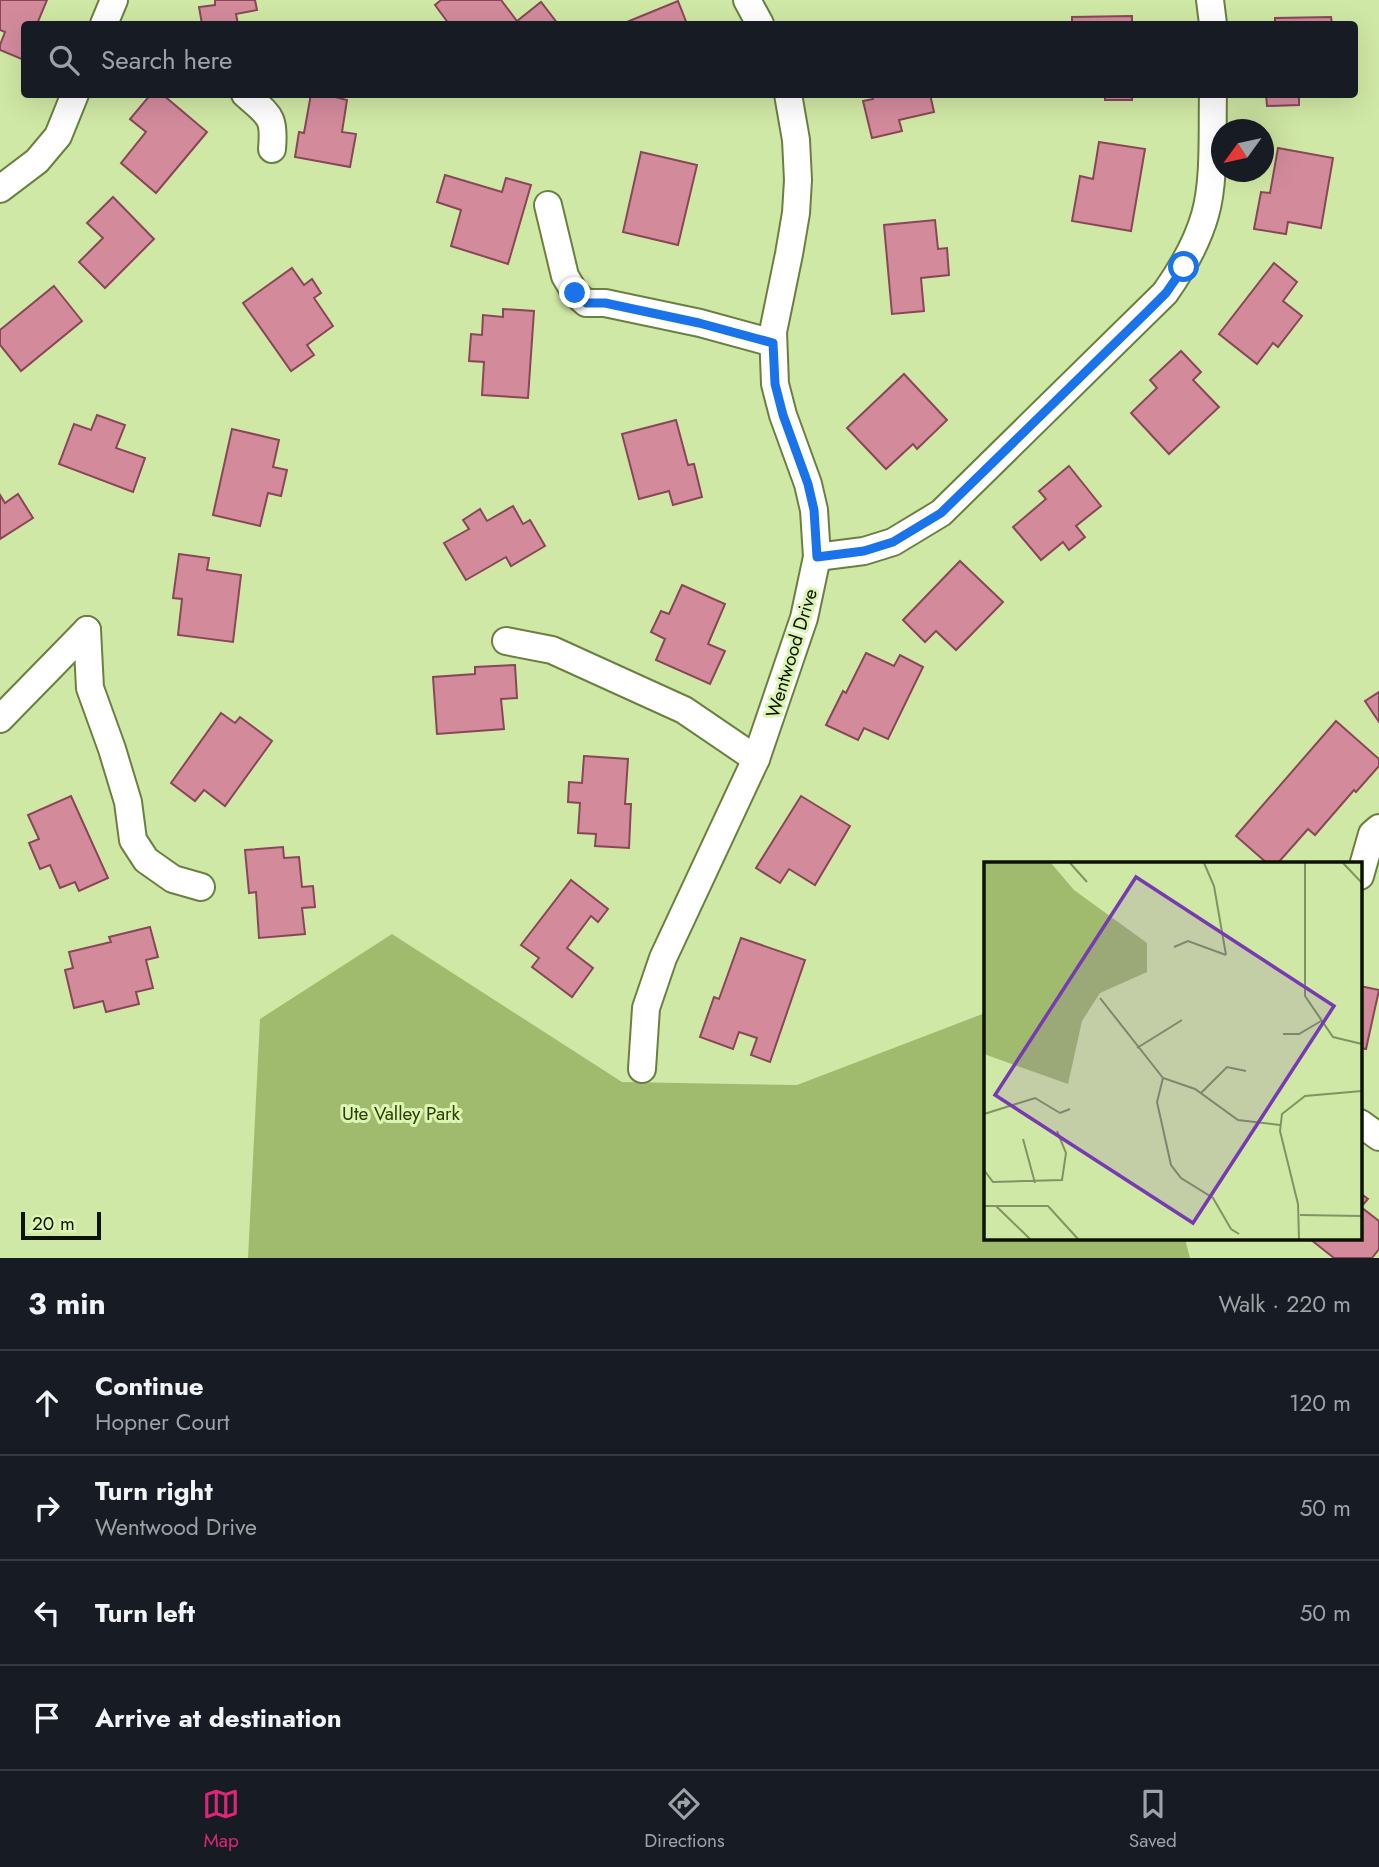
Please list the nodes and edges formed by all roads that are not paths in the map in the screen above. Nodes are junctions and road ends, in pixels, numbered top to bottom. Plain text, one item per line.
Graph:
1 (747, 0) edge
2 (1210, 0) edge
3 (758, 21) edge
4 (1213, 21) edge
5 (73, 98) edge
6 (249, 98) edge
7 (789, 98) edge
8 (1213, 98) edge
9 (272, 149) dead end
10 (0, 189) edge
11 (548, 205) dead end
12 (773, 343) junction
13 (817, 557) junction
14 (506, 641) dead end
15 (0, 719) edge
16 (756, 759) junction
17 (1379, 828) edge
18 (1362, 870) edge
19 (201, 887) dead end
20 (642, 1069) dead end
21 (1362, 1124) edge
22 (1379, 1136) edge

1 - 3 street
2 - 4 street
5 - 10 street
6 - 9 street
7 - 12 street, Wentwood Drive
8 - 13 street
11 - 12 street
12 - 13 street, Wentwood Drive
13 - 16 street, Wentwood Drive
14 - 16 street
15 - 19 street
16 - 20 street, Wentwood Drive
17 - 18 street
21 - 22 street

